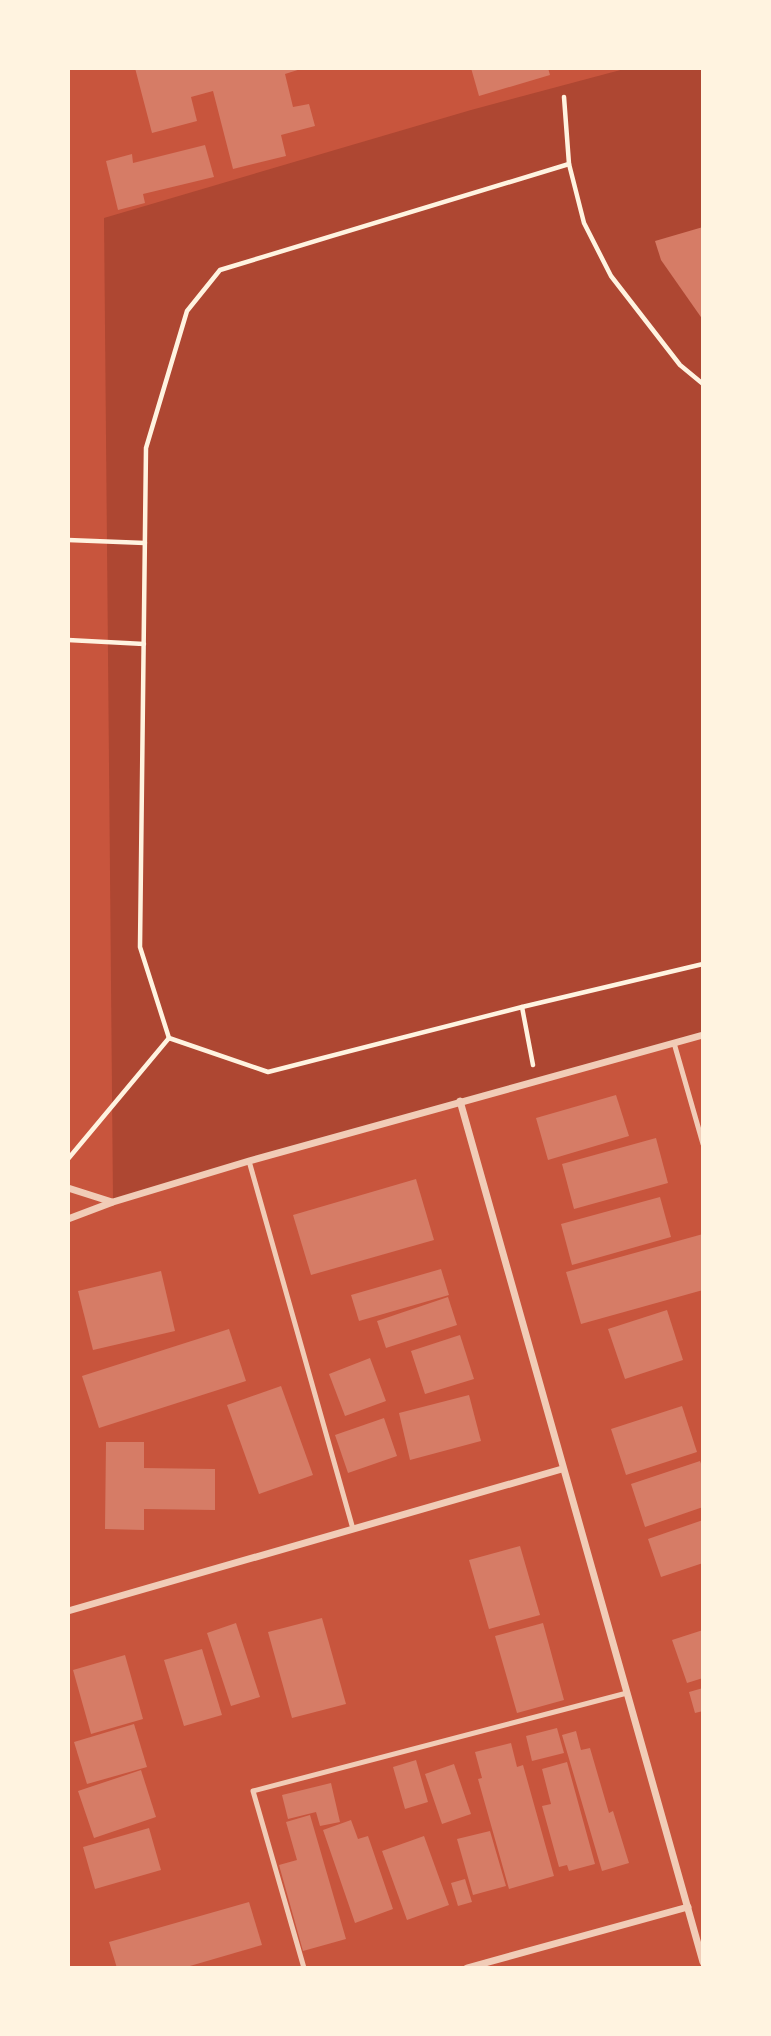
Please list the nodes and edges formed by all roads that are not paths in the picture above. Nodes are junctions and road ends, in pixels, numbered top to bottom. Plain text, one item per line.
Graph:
1 (703, 1035) edge
2 (674, 1043) junction
3 (460, 1101) junction
4 (703, 1144) edge
5 (249, 1161) junction
6 (68, 1188) edge
7 (113, 1202) junction
8 (68, 1219) edge
9 (562, 1469) junction
10 (353, 1529) junction
11 (68, 1611) edge
12 (627, 1693) junction
13 (688, 1907) junction
14 (703, 1962) edge
15 (304, 1968) edge
16 (467, 1968) edge

1 - 2 street
2 - 3 street
2 - 4 lane
3 - 5 street
3 - 9 street
5 - 7 street
5 - 10 lane
6 - 7 street
7 - 8 street
9 - 10 street
9 - 12 street
10 - 11 street
12 - 13 street
12 - 15 lane
13 - 14 street
13 - 16 street

